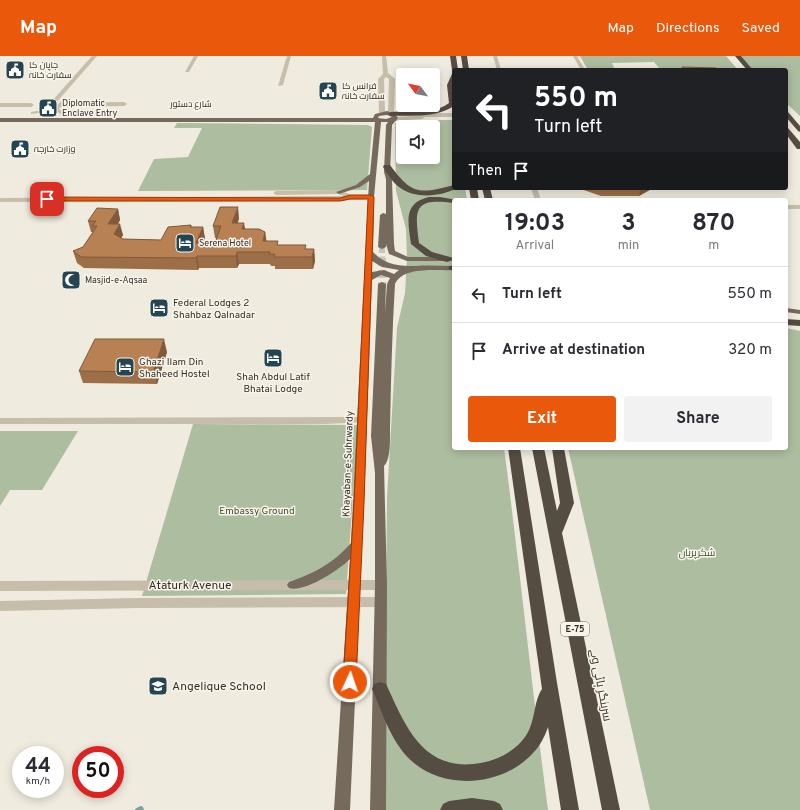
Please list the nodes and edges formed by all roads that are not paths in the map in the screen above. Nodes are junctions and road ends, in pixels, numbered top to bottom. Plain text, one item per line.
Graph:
1 (95, 56) edge
2 (196, 56) edge
3 (289, 56) edge
4 (384, 56) edge
5 (453, 56) edge
6 (464, 56) edge
7 (495, 56) edge
8 (575, 56) edge
9 (738, 56) edge
10 (86, 66) junction
11 (455, 68) edge
12 (466, 68) edge
13 (498, 68) edge
14 (582, 68) edge
15 (748, 68) edge
16 (187, 71) dead end
17 (386, 74) junction
18 (85, 78) dead end
19 (452, 80) edge
20 (280, 86) dead end
21 (70, 94) dead end
22 (452, 100) edge
23 (60, 104) junction
24 (124, 104) dead end
25 (452, 104) edge
26 (0, 105) edge
27 (31, 105) dead end
28 (7, 113) dead end
29 (33, 113) junction
30 (62, 113) junction
31 (69, 113) dead end
32 (342, 113) dead end
33 (382, 113) junction
34 (788, 115) edge
35 (393, 116) junction
36 (452, 116) edge
37 (0, 120) edge
38 (378, 120) junction
39 (800, 130) edge
40 (377, 131) junction
41 (389, 131) junction
42 (788, 131) edge
43 (800, 134) edge
44 (800, 146) edge
45 (387, 169) junction
46 (373, 175) junction
47 (452, 188) edge
48 (339, 192) junction
49 (0, 195) edge
50 (120, 197) junction
51 (136, 197) junction
52 (350, 197) junction
53 (371, 197) junction
54 (0, 200) edge
55 (452, 201) edge
56 (788, 207) edge
57 (800, 207) edge
58 (370, 254) junction
59 (452, 264) edge
60 (417, 268) junction
61 (369, 278) junction
62 (394, 278) junction
63 (382, 284) tunnel mouth
64 (788, 310) edge
65 (800, 312) edge
66 (788, 321) edge
67 (800, 322) edge
68 (362, 420) junction
69 (0, 421) edge
70 (514, 450) edge
71 (538, 450) edge
72 (558, 450) edge
73 (380, 473) junction
74 (555, 533) junction
75 (356, 545) junction
76 (293, 585) junction
77 (381, 585) junction
78 (0, 586) edge
79 (355, 586) junction
80 (354, 602) junction
81 (380, 602) junction
82 (0, 606) edge
83 (549, 683) junction
84 (380, 689) junction
85 (342, 810) edge
86 (378, 810) edge
87 (449, 810) edge
88 (494, 810) edge
89 (570, 810) edge
90 (611, 810) edge

1 - 10 street
2 - 16 street
3 - 20 street
4 - 17 street
5 - 11 highway
6 - 12 highway
7 - 13 street
8 - 14 street
9 - 15 highway
10 - 18 street
10 - 29 street
17 - 33 street
17 - 35 street
19 - 22 highway
21 - 23 street
23 - 24 street
23 - 30 street
25 - 35 highway
26 - 27 street
28 - 29 main road
29 - 30 main road
30 - 31 main road
32 - 33 main road
33 - 35 main road
33 - 38 main road
34 - 39 highway
35 - 36 street
35 - 38 main road, شارع دستور
35 - 41 main road
37 - 38 main road, شارع دستور
38 - 40 main road, Khayaban-e-Suhrwardy
40 - 41 main road
40 - 46 main road, Khayaban-e-Suhrwardy
41 - 45 main road
42 - 43 highway
42 - 44 highway
45 - 47 highway
45 - 59 main road
46 - 48 main road
46 - 53 main road, Khayaban-e-Suhrwardy
48 - 51 street
48 - 52 street
49 - 50 street
50 - 51 street
50 - 54 street
51 - 52 street
52 - 53 street
53 - 58 main road, Khayaban-e-Suhrwardy
55 - 59 highway
56 - 57 street
58 - 60 main road
58 - 61 main road, Khayaban-e-Suhrwardy
59 - 60 main road
60 - 62 main road
61 - 62 main road
61 - 68 main road, Khayaban-e-Suhrwardy
62 - 73 main road
63 - 73 main road
64 - 65 main road
66 - 67 highway
68 - 69 street
68 - 75 main road, Khayaban-e-Suhrwardy
70 - 83 highway
71 - 74 highway, سرینگر ہائی وے / E-75
72 - 74 highway
73 - 77 main road
74 - 90 highway, سرینگر ہائی وے / E-75
75 - 76 main road
75 - 79 main road, Khayaban-e-Suhrwardy
76 - 78 street, Ataturk Avenue
76 - 79 street, Ataturk Avenue
77 - 79 street, Ataturk Avenue
77 - 81 main road
79 - 80 main road, Khayaban-e-Suhrwardy
80 - 81 street, Ataturk Avenue
80 - 82 street, Ataturk Avenue
80 - 85 main road, Khayaban-e-Suhrwardy
81 - 84 main road
83 - 84 highway
83 - 89 highway
84 - 86 main road
87 - 88 highway

